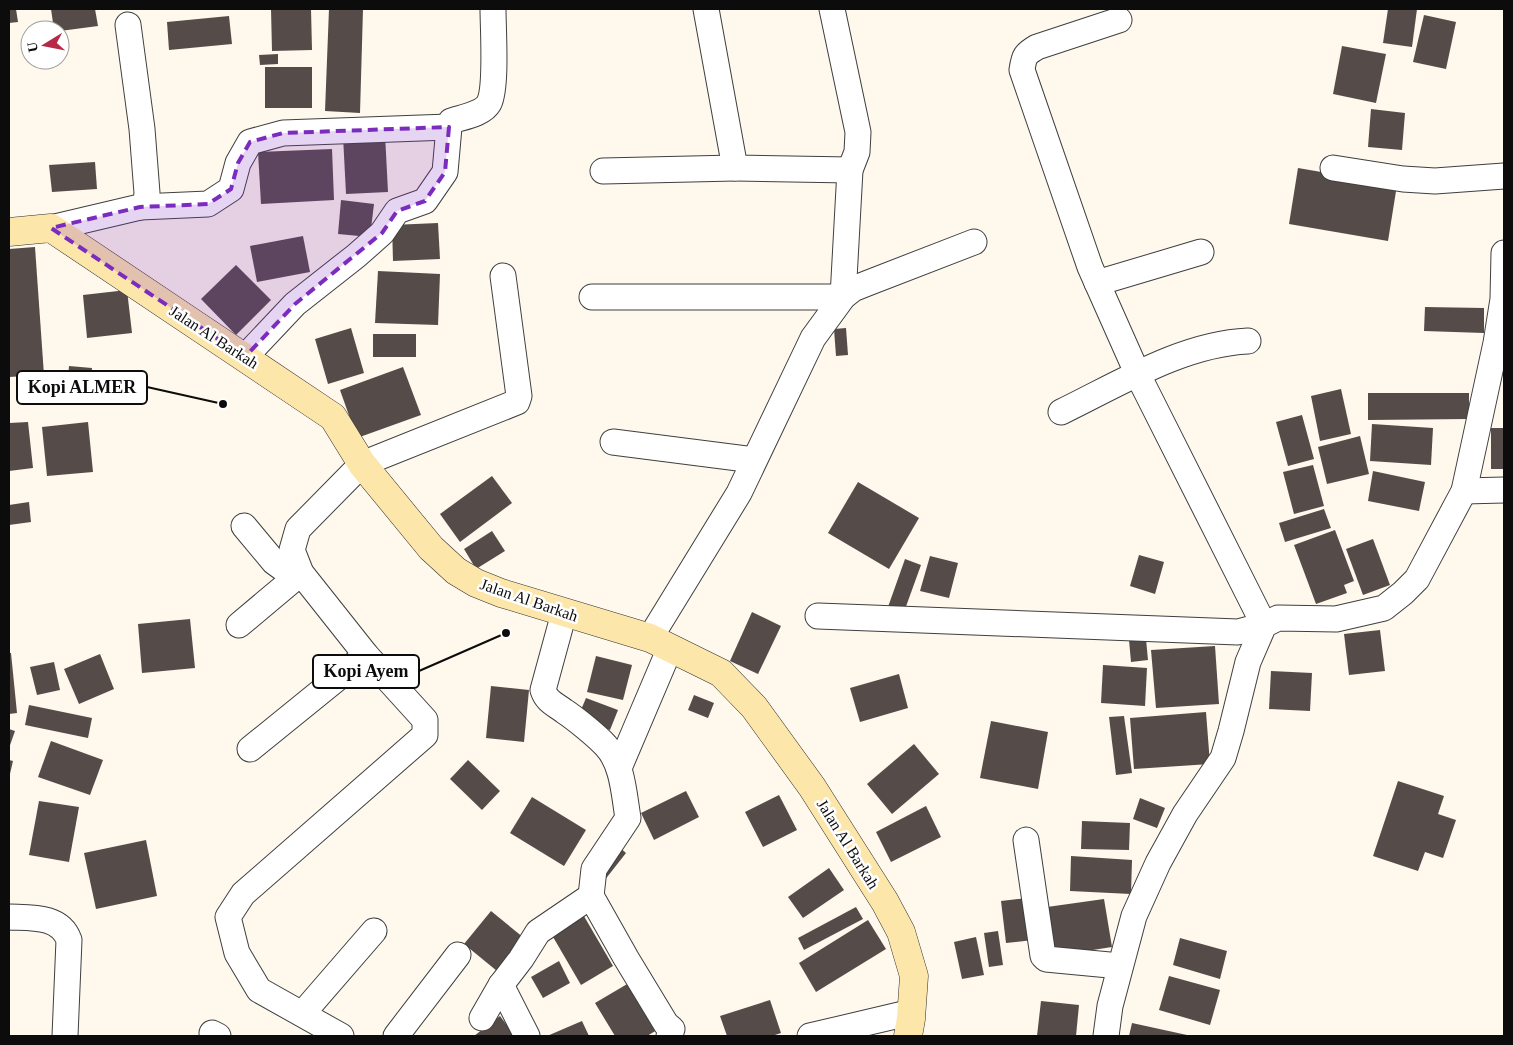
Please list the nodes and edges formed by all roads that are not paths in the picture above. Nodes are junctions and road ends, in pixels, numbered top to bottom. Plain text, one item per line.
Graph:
1 (493, 9) edge
2 (706, 9) edge
3 (832, 9) edge
4 (1120, 20) dead end
5 (128, 25) dead end
6 (449, 127) junction
7 (735, 168) junction
8 (1333, 168) dead end
9 (850, 170) junction
10 (603, 171) dead end
11 (1504, 176) edge
12 (140, 207) junction
13 (51, 228) junction
14 (9, 232) edge
15 (974, 242) dead end
16 (1201, 252) dead end
17 (1504, 253) edge
18 (503, 276) dead end
19 (1097, 283) junction
20 (592, 297) dead end
21 (843, 297) junction
22 (1248, 341) dead end
23 (1500, 343) edge
24 (245, 357) junction
25 (1138, 374) junction
26 (1060, 412) dead end
27 (613, 442) dead end
28 (754, 460) junction
29 (362, 464) junction
30 (1504, 490) edge
31 (1464, 491) junction
32 (244, 526) dead end
33 (301, 573) junction
34 (564, 613) junction
35 (818, 616) dead end
36 (238, 625) dead end
37 (1264, 625) junction
38 (660, 643) junction
39 (366, 654) junction
40 (250, 749) dead end
41 (618, 768) junction
42 (1026, 840) dead end
43 (591, 896) junction
44 (9, 916) edge
45 (374, 931) dead end
46 (458, 955) dead end
47 (1120, 966) junction
48 (501, 985) junction
49 (303, 1013) junction
50 (482, 1018) dead end
51 (910, 1024) edge
52 (674, 1034) edge
53 (65, 1036) edge
54 (342, 1036) edge
55 (396, 1036) edge
56 (527, 1036) edge
57 (810, 1036) edge
58 (1106, 1036) edge

1 - 6 street
2 - 7 street
3 - 9 street
4 - 19 street
5 - 12 street
6 - 12 street
6 - 24 street
7 - 9 street
7 - 10 street
8 - 11 street
9 - 21 street
12 - 13 street
13 - 14 street
13 - 24 street, Jalan Al Barkah
15 - 21 street
16 - 19 street
17 - 23 street
18 - 29 street
19 - 25 street
20 - 21 street
21 - 28 street
22 - 25 street
23 - 31 street
24 - 29 street, Jalan Al Barkah
25 - 26 street
25 - 37 street
27 - 28 street
28 - 38 street
29 - 33 street
29 - 34 street, Jalan Al Barkah
30 - 31 street
31 - 37 street
32 - 33 street
33 - 36 street
33 - 39 street
34 - 38 street, Jalan Al Barkah
34 - 41 street
35 - 37 street
37 - 47 street
38 - 41 street
38 - 51 street, Jalan Al Barkah
39 - 40 street
39 - 49 street
41 - 43 street
42 - 47 street
43 - 48 street
43 - 52 street
44 - 53 street
45 - 49 street
46 - 55 street
47 - 58 street
48 - 50 street
48 - 56 street
49 - 54 street
51 - 57 street

